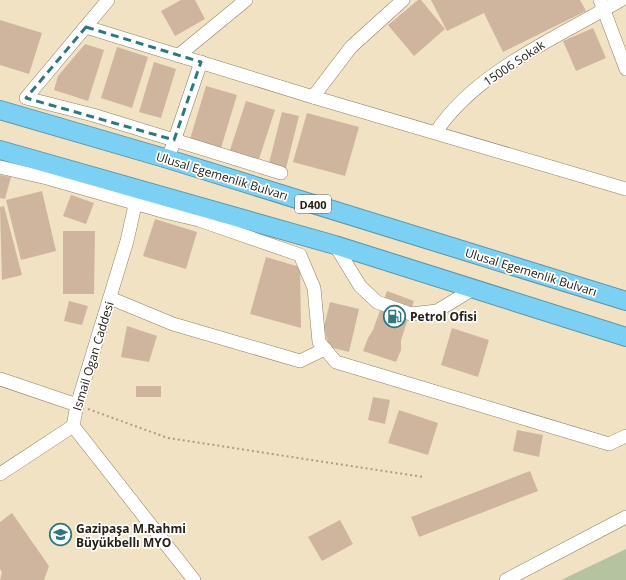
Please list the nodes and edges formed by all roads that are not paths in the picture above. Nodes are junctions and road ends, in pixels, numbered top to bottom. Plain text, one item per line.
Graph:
1 (108, 0) edge
2 (246, 0) edge
3 (403, 0) edge
4 (621, 0) edge
5 (602, 5) edge
6 (86, 27) junction
7 (179, 55) junction
8 (201, 62) junction
9 (626, 69) edge
10 (313, 97) junction
11 (0, 110) edge
12 (436, 132) junction
13 (174, 140) junction
14 (0, 150) edge
15 (168, 159) junction
16 (0, 167) edge
17 (281, 173) dead end
18 (626, 189) edge
19 (136, 197) junction
20 (335, 245) junction
21 (473, 289) junction
22 (110, 298) junction
23 (626, 301) edge
24 (626, 338) edge
25 (325, 349) junction
26 (0, 379) edge
27 (77, 405) junction
28 (73, 426) junction
29 (626, 436) edge
30 (0, 474) edge
31 (626, 517) edge
32 (194, 580) edge
33 (506, 580) edge

1 - 6 street
2 - 7 street
3 - 10 street
4 - 5 street, 15006 Sokak
5 - 9 street
5 - 12 street, 15006 Sokak
6 - 7 street
6 - 13 street
7 - 8 street
8 - 10 street
8 - 13 street
10 - 12 street
11 - 15 highway, Ulusal Egemenlik Bulvarı / D400
12 - 18 street
13 - 15 street
13 - 17 street
14 - 19 highway
15 - 23 highway, Ulusal Egemenlik Bulvarı / D400
16 - 19 street
19 - 20 highway
19 - 22 street, Ismail Ogan Caddesi
19 - 25 street
20 - 21 highway
20 - 21 street
21 - 24 highway
22 - 25 street
22 - 27 street, Ismail Ogan Caddesi
25 - 29 street
26 - 27 street
27 - 28 street, Ismail Ogan Caddesi
28 - 30 street
28 - 32 street, Ismail Ogan Caddesi
31 - 33 street

